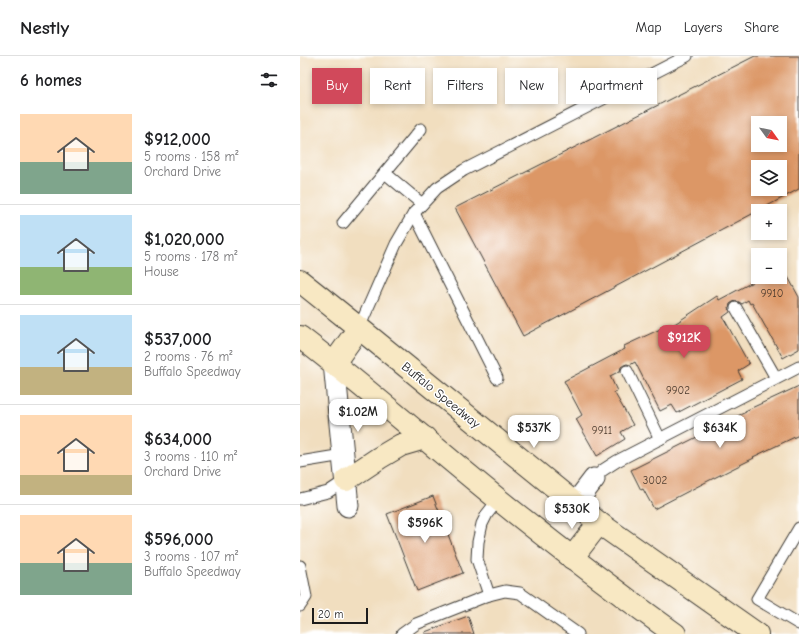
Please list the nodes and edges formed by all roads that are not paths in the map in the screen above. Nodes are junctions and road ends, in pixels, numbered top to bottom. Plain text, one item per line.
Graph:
1 (687, 56) edge
2 (421, 128) dead end
3 (385, 173) junction
4 (422, 204) junction
5 (414, 213) junction
6 (343, 223) dead end
7 (300, 281) edge
8 (736, 308) dead end
9 (359, 328) junction
10 (300, 336) edge
11 (334, 363) junction
12 (799, 367) edge
13 (627, 371) dead end
14 (497, 378) dead end
15 (776, 378) junction
16 (425, 438) junction
17 (660, 439) junction
18 (343, 455) junction
19 (300, 462) edge
20 (594, 479) joint
21 (346, 480) junction
22 (300, 499) edge
23 (498, 500) junction
24 (575, 504) junction
25 (348, 506) dead end
26 (598, 523) junction
27 (799, 528) edge
28 (572, 558) junction
29 (300, 566) edge
30 (488, 595) junction
31 (300, 606) edge
32 (799, 624) edge
33 (402, 634) edge
34 (578, 634) edge
35 (675, 634) edge
36 (757, 634) edge

1 - 4 lane
2 - 3 lane
3 - 4 lane
3 - 6 lane
4 - 5 lane
5 - 9 lane
5 - 14 lane
7 - 9 main road, Buffalo Speedway
8 - 15 lane
9 - 11 main road
9 - 24 main road, Buffalo Speedway
10 - 11 main road
11 - 16 main road
11 - 18 street
12 - 15 lane
13 - 17 lane
15 - 17 lane
16 - 21 main road
16 - 23 main road
17 - 20 lane
18 - 19 lane
18 - 21 street
20 - 24 street
21 - 22 lane
21 - 25 street
23 - 28 main road
23 - 30 lane
24 - 26 main road, Buffalo Speedway
26 - 28 main road
26 - 36 main road, Buffalo Speedway
27 - 32 lane
28 - 35 main road
29 - 31 lane
30 - 33 lane
30 - 34 lane

